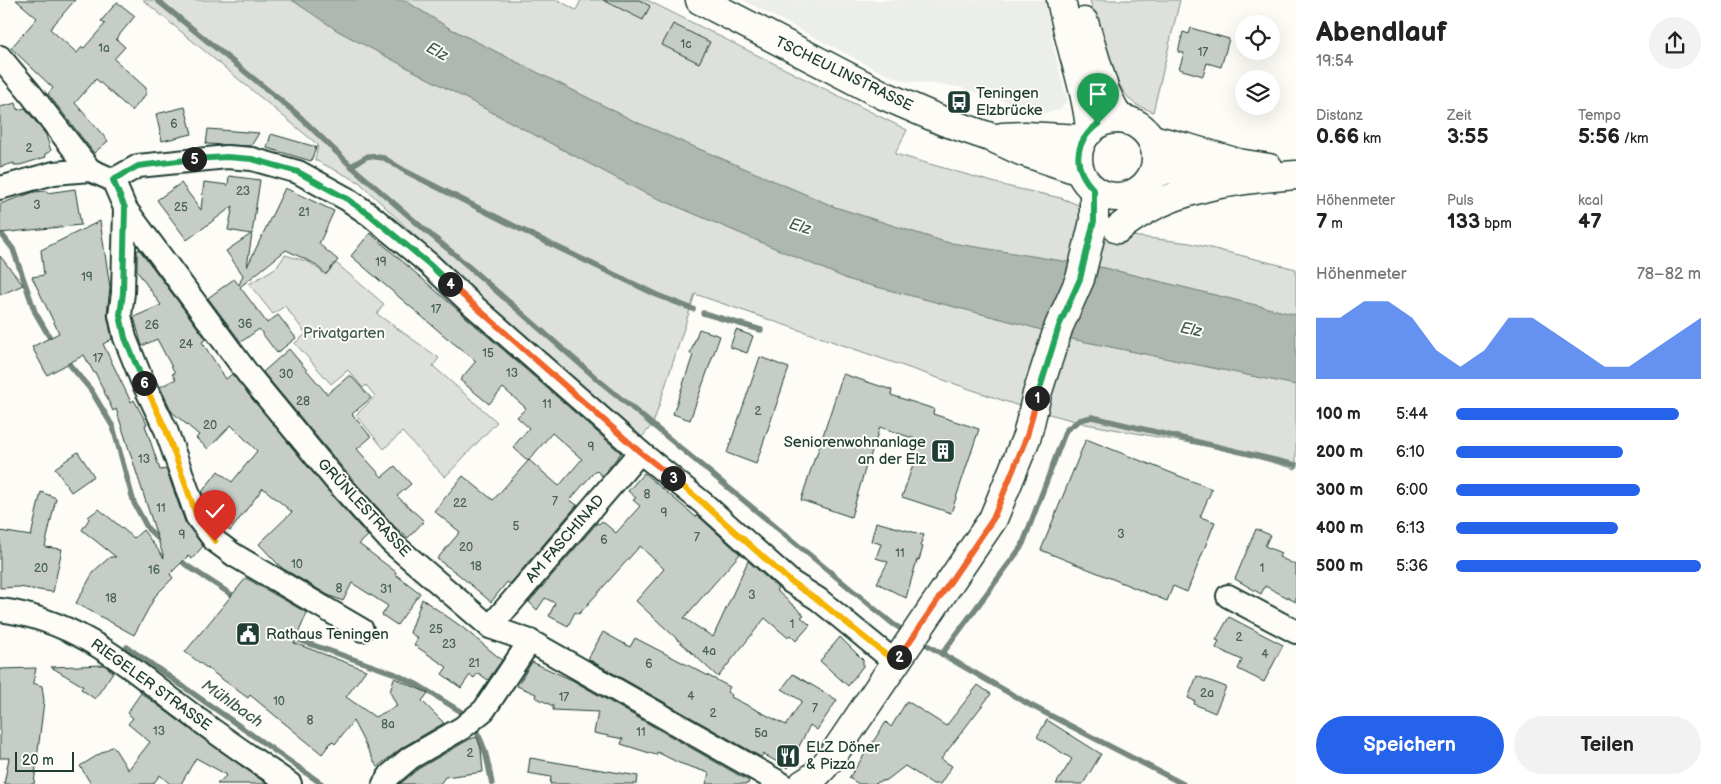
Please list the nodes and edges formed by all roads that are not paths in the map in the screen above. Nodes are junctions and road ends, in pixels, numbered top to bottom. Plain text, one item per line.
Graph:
1 (700, 0) edge
2 (1061, 0) edge
3 (1077, 0) edge
4 (0, 57) edge
5 (1119, 119) junction
6 (1087, 135) junction
7 (993, 138) junction
8 (1152, 139) junction
9 (1238, 164) junction
10 (90, 170) junction
11 (1296, 173) edge
12 (1153, 175) junction
13 (113, 180) junction
14 (1087, 181) junction
15 (0, 188) edge
16 (1130, 195) junction
17 (125, 208) junction
18 (1104, 239) junction
19 (640, 452) junction
20 (1228, 596) dead end
21 (0, 610) edge
22 (490, 627) junction
23 (362, 630) dead end
24 (1296, 632) edge
25 (530, 641) junction
26 (907, 645) junction
27 (811, 782) edge
28 (290, 784) edge
29 (384, 784) edge
30 (782, 784) edge

1 - 7 main road, TSCHEULINSTRASSE
2 - 6 main road
3 - 5 main road
4 - 10 street
5 - 6 main road
5 - 8 main road
6 - 7 main road, TSCHEULINSTRASSE
6 - 14 main road
7 - 14 main road, TSCHEULINSTRASSE
8 - 9 main road
8 - 12 main road
9 - 11 main road
9 - 12 main road
10 - 13 street
10 - 15 street
11 - 18 main road
12 - 16 main road
13 - 17 street, GRÜNLESTRASSE
13 - 19 street
14 - 16 main road
14 - 18 main road
16 - 18 main road
17 - 22 street, GRÜNLESTRASSE
17 - 23 street
18 - 26 main road
19 - 22 street, AM FASCHINAD
19 - 26 street
20 - 24 street
21 - 28 street, RIEGELER STRASSE
22 - 25 street, GRÜNLESTRASSE
25 - 29 street
25 - 30 street, GRÜNLESTRASSE
26 - 27 main road

